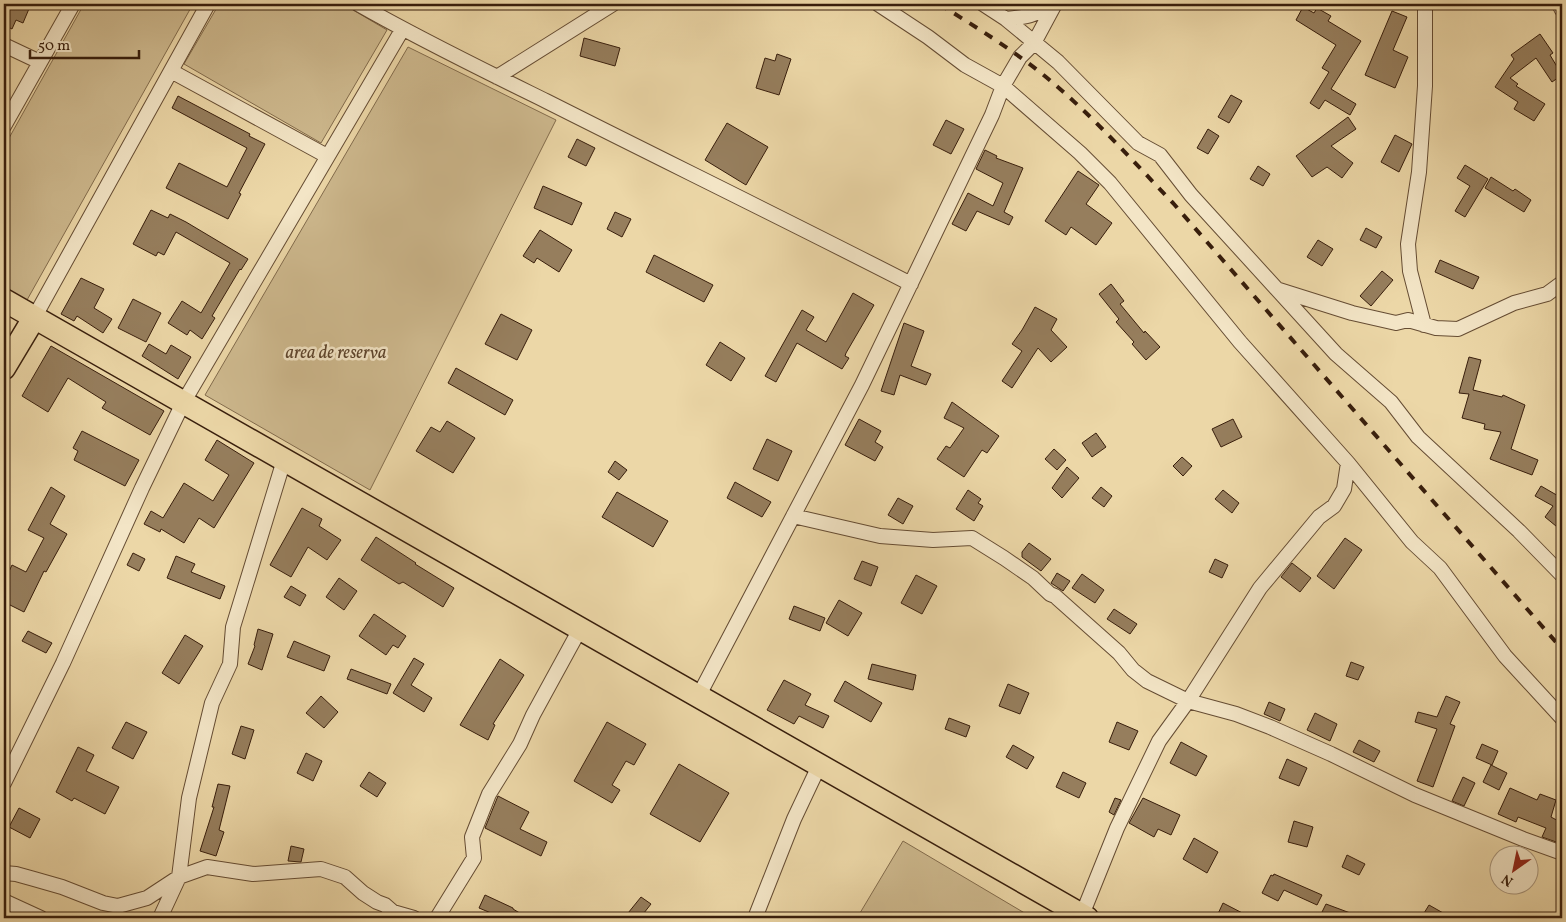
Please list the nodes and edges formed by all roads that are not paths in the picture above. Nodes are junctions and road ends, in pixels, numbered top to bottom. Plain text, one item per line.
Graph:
1 (72, 4) edge
2 (208, 4) edge
3 (358, 4) edge
4 (613, 4) edge
5 (878, 4) edge
6 (983, 4) edge
7 (1051, 4) edge
8 (1056, 4) edge
9 (1425, 4) edge
10 (1559, 4) edge
11 (1562, 10) edge
12 (1006, 19) junction
13 (402, 30) junction
14 (1034, 43) junction
15 (4, 45) edge
16 (40, 62) junction
17 (170, 71) junction
18 (497, 77) junction
19 (1003, 86) junction
20 (4, 126) edge
21 (327, 156) junction
22 (1562, 283) edge
23 (911, 284) junction
24 (1278, 290) junction
25 (4, 300) edge
26 (34, 318) junction
27 (1424, 324) junction
28 (4, 368) edge
29 (183, 403) junction
30 (284, 460) junction
31 (1348, 463) junction
32 (793, 516) junction
33 (1562, 575) edge
34 (580, 629) junction
35 (698, 697) junction
36 (1188, 701) junction
37 (1562, 718) edge
38 (819, 766) junction
39 (4, 783) edge
40 (1562, 853) edge
41 (4, 874) edge
42 (179, 876) junction
43 (4, 901) edge
44 (394, 915) edge
45 (1084, 917) edge
46 (41, 918) edge
47 (160, 918) edge
48 (414, 918) edge
49 (437, 918) edge
50 (755, 918) edge

1 - 16 street
2 - 17 street
3 - 13 street
4 - 18 street
5 - 19 street
6 - 12 street
7 - 12 street
8 - 14 street
9 - 27 street
10 - 11 street
12 - 14 street
13 - 18 street
13 - 21 street
14 - 19 street
14 - 24 street
15 - 16 street
16 - 20 street
17 - 21 street
17 - 26 street
18 - 23 street
19 - 23 street
19 - 31 street
21 - 29 street
22 - 27 street
23 - 32 street
24 - 27 street
24 - 33 street
25 - 26 main road
26 - 28 main road
26 - 29 main road
29 - 30 main road
29 - 39 street
30 - 34 main road
30 - 42 street
31 - 36 street
31 - 37 street
32 - 35 street
32 - 36 street
34 - 35 main road
34 - 49 street
35 - 38 main road
36 - 40 street
36 - 45 street
38 - 45 main road
38 - 50 street
41 - 42 street
42 - 44 street
42 - 47 street
43 - 46 street
44 - 48 street

